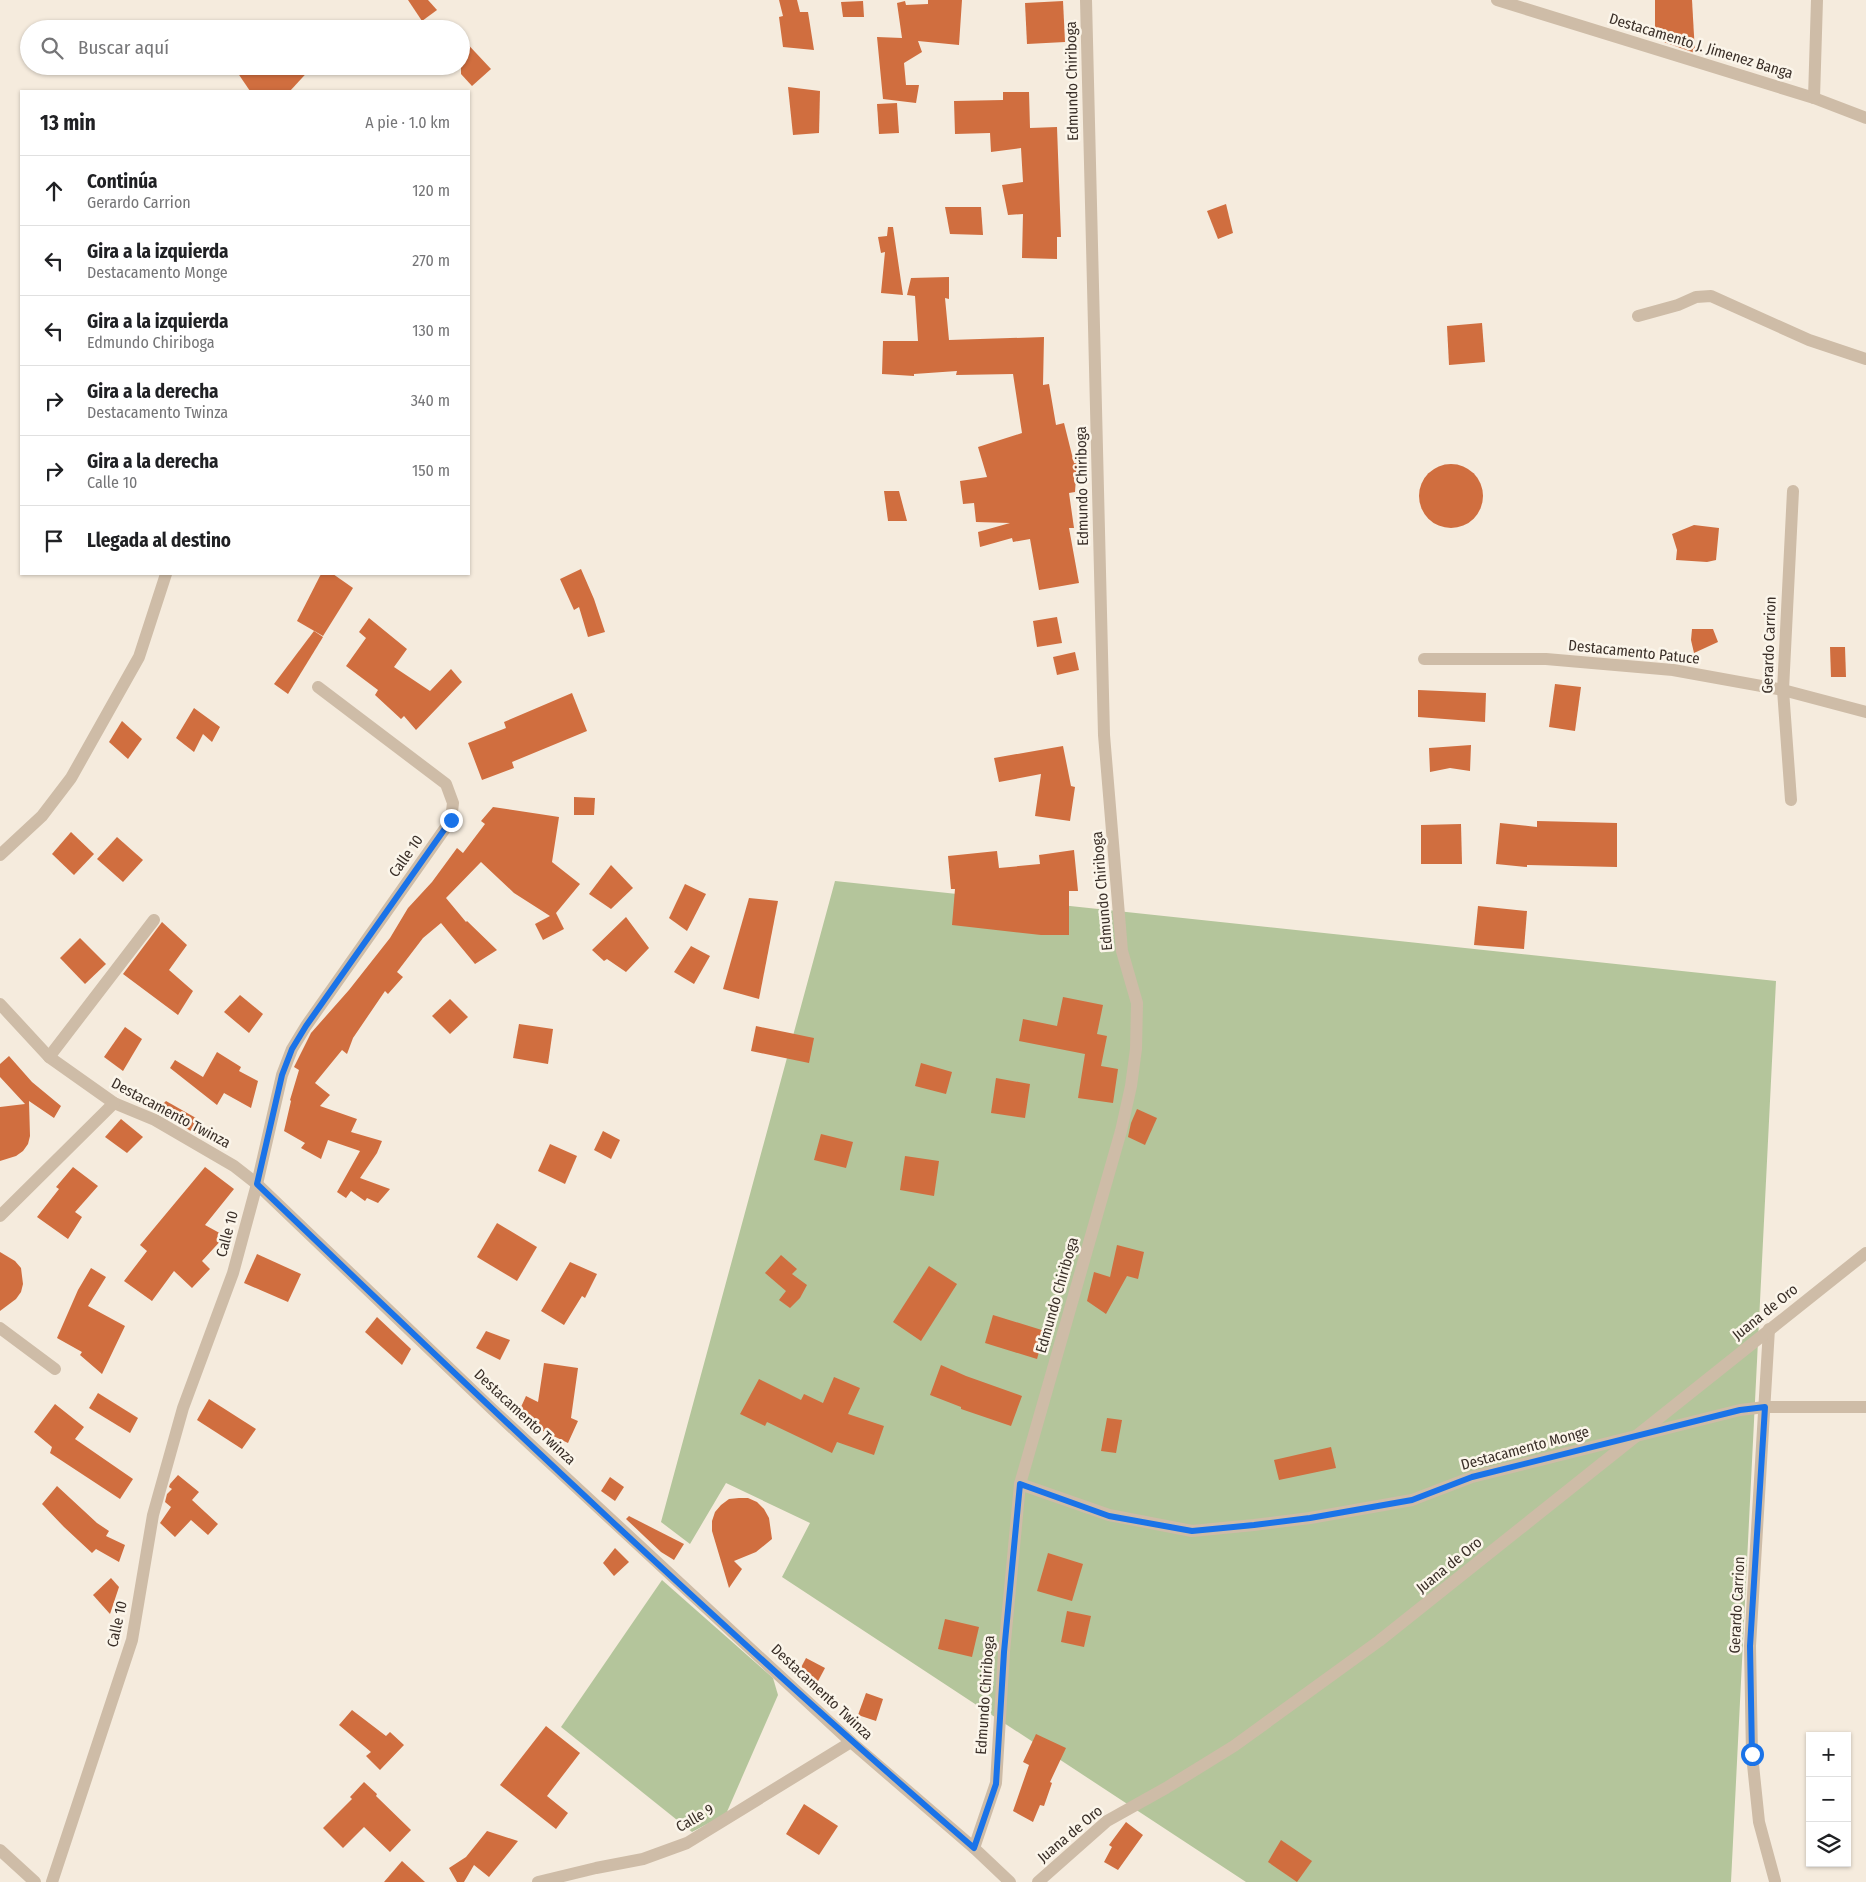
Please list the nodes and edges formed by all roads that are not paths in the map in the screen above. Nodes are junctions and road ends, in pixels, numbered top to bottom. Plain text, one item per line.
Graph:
1 (1086, 0) edge
2 (1497, 0) edge
3 (1817, 0) edge
4 (1814, 98) junction
5 (1866, 118) edge
6 (1638, 316) dead end
7 (1866, 359) edge
8 (1792, 491) dead end
9 (166, 575) edge
10 (1424, 659) dead end
11 (318, 686) dead end
12 (1783, 690) junction
13 (1866, 712) edge
14 (1790, 800) dead end
15 (0, 855) edge
16 (154, 920) dead end
17 (0, 1004) edge
18 (49, 1057) junction
19 (114, 1103) junction
20 (257, 1184) junction
21 (0, 1216) edge
22 (1866, 1253) edge
23 (0, 1328) edge
24 (1769, 1330) junction
25 (55, 1369) dead end
26 (1765, 1407) junction
27 (1866, 1407) edge
28 (1638, 1436) junction
29 (1020, 1484) junction
30 (851, 1742) junction
31 (974, 1848) junction
32 (0, 1850) edge
33 (1775, 1881) edge
34 (35, 1882) edge
35 (52, 1882) edge
36 (538, 1882) edge
37 (1010, 1882) edge
38 (1038, 1882) edge

1 - 29 street, Edmundo Chiriboga
2 - 4 street, Destacamento J. Jimenez Banga
3 - 4 street
4 - 5 street, Destacamento J. Jimenez Banga
6 - 7 street
8 - 12 street, Gerardo Carrion
9 - 15 street
10 - 12 street, Destacamento Patuce
11 - 20 street, Calle 10
12 - 13 street, Destacamento Patuce
12 - 14 street, Gerardo Carrion
16 - 18 street
17 - 18 street, Destacamento Twinza
18 - 19 street, Destacamento Twinza
19 - 20 street, Destacamento Twinza
19 - 21 street
20 - 30 street, Destacamento Twinza
20 - 35 street, Calle 10
22 - 24 street, Juana de Oro
23 - 25 street
24 - 26 street, Gerardo Carrion
24 - 28 street, Juana de Oro
26 - 27 street, Destacamento Monge
26 - 28 street, Destacamento Monge
26 - 33 street, Gerardo Carrion
28 - 29 street, Destacamento Monge
28 - 38 street, Juana de Oro
29 - 31 street, Edmundo Chiriboga
30 - 31 street, Destacamento Twinza
30 - 36 street, Calle 9
31 - 37 street, Destacamento Twinza
32 - 34 street

